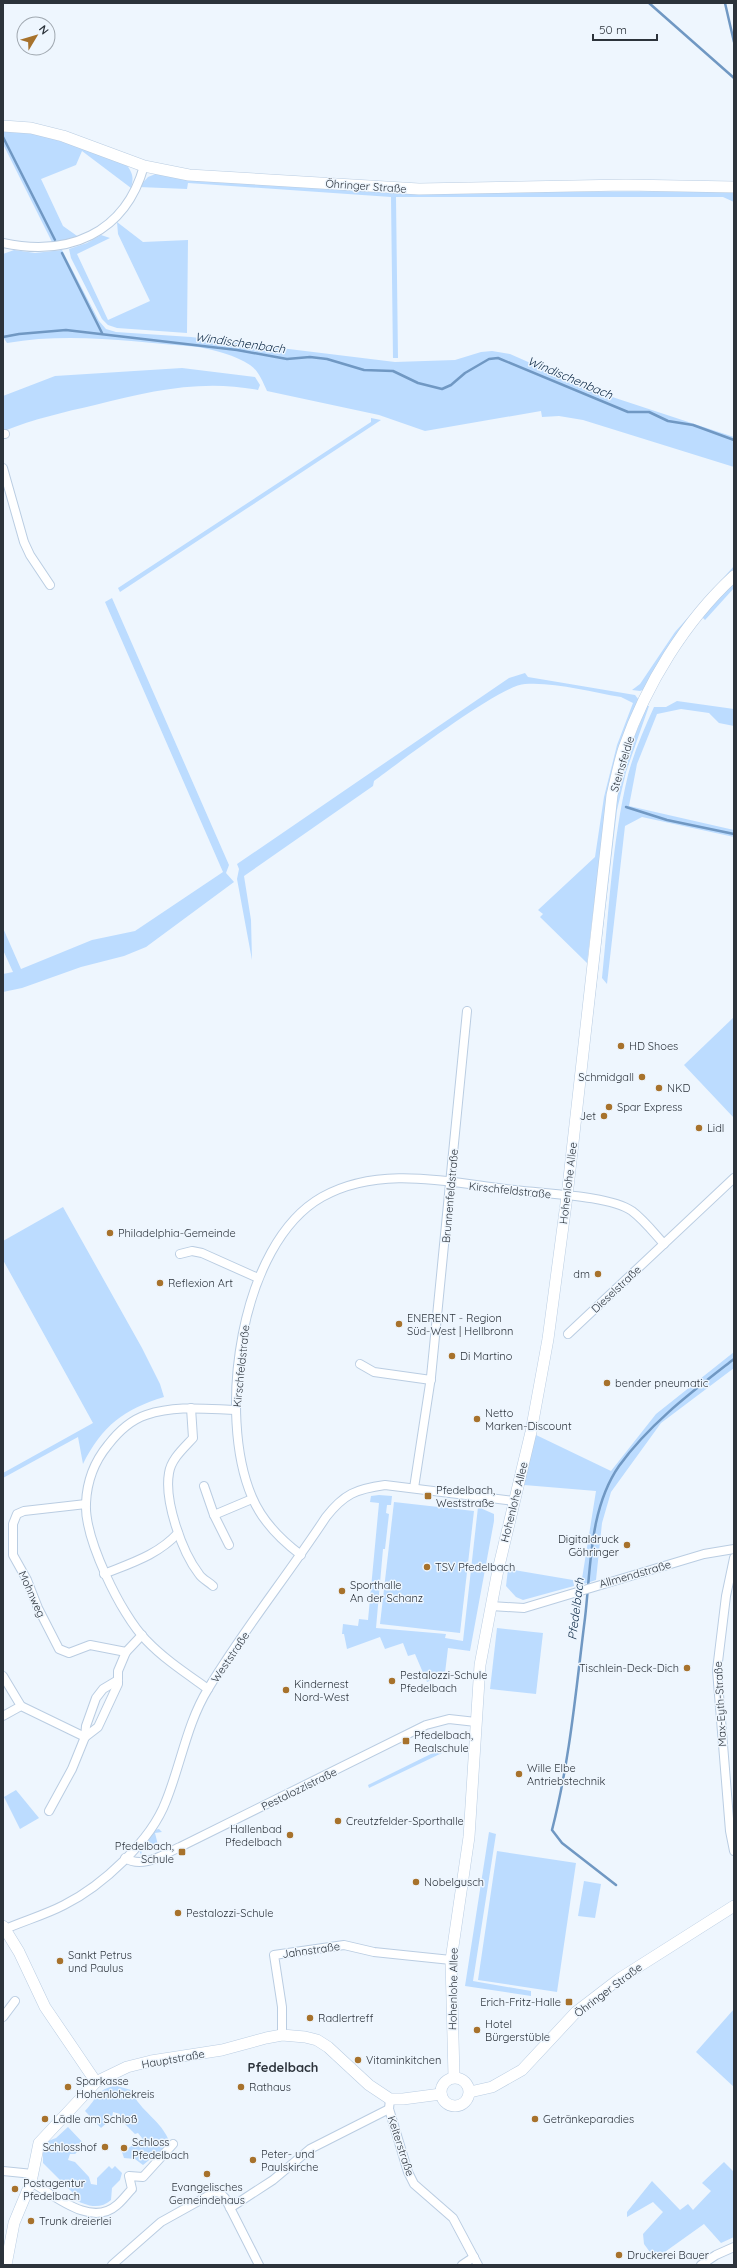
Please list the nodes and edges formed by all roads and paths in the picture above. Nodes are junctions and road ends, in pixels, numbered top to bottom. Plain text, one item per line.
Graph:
1 (5, 126) edge
2 (144, 166) junction
3 (734, 186) edge
4 (3, 243) edge
5 (3, 468) edge
6 (734, 576) edge
7 (50, 585) dead end
8 (593, 960) joint
9 (468, 1011) dead end
10 (734, 1178) edge
11 (451, 1183) junction
12 (567, 1196) junction
13 (664, 1244) junction
14 (180, 1254) dead end
15 (258, 1278) junction
16 (568, 1334) dead end
17 (360, 1364) dead end
18 (430, 1380) junction
19 (191, 1408) junction
20 (236, 1410) junction
21 (204, 1486) dead end
22 (414, 1488) junction
23 (252, 1498) junction
24 (514, 1501) junction
25 (86, 1504) junction
26 (214, 1515) junction
27 (178, 1533) junction
28 (12, 1543) junction
29 (229, 1545) dead end
30 (3, 1547) edge
31 (734, 1549) edge
32 (301, 1555) junction
33 (734, 1558) edge
34 (104, 1574) junction
35 (214, 1586) dead end
36 (490, 1606) junction
37 (142, 1635) junction
38 (126, 1652) junction
39 (3, 1676) edge
40 (118, 1680) junction
41 (208, 1689) junction
42 (21, 1706) junction
43 (3, 1716) edge
44 (476, 1722) junction
45 (85, 1737) junction
46 (49, 1811) dead end
47 (734, 1851) edge
48 (125, 1858) junction
49 (734, 1906) edge
50 (4, 1928) edge
51 (451, 1960) junction
52 (15, 2001) dead end
53 (3, 2017) edge
54 (282, 2035) junction
55 (454, 2073) junction
56 (96, 2082) junction
57 (470, 2092) junction
58 (441, 2094) junction
59 (389, 2104) junction
60 (173, 2144) dead end
61 (3, 2171) edge
62 (32, 2178) junction
63 (230, 2208) junction
64 (734, 2247) edge
65 (476, 2261) edge
66 (6, 2265) edge
67 (112, 2265) edge
68 (260, 2265) edge
69 (462, 2265) edge
70 (701, 2265) edge

1 - 2 main road, Öhringer Straße
2 - 3 main road, Öhringer Straße
2 - 4 street
5 - 7 street
6 - 8 main road, Steinsfeldle
8 - 12 main road, Hohenlohe Allee
9 - 11 street, Brunnenfeldstraße
10 - 13 street, Dieselstraße
11 - 12 street, Kirschfeldstraße
11 - 15 street, Kirschfeldstraße
11 - 18 street, Brunnenfeldstraße
12 - 13 street
12 - 24 main road, Hohenlohe Allee
13 - 16 street, Dieselstraße
14 - 15 street
15 - 20 street, Kirschfeldstraße
17 - 18 street
18 - 22 street, Brunnenfeldstraße
19 - 20 street
19 - 25 street
19 - 27 street
20 - 23 street, Kirschfeldstraße
21 - 26 street
22 - 24 street, Weststraße
22 - 32 street, Weststraße
23 - 26 street
23 - 32 street, Kirschfeldstraße
24 - 36 main road, Hohenlohe Allee
25 - 28 street, Mohnweg
25 - 34 street
26 - 29 street
27 - 34 street
27 - 35 street
28 - 30 street
28 - 38 street, Mohnweg
31 - 36 street, Allmendstraße
32 - 41 street, Weststraße
33 - 47 street, Max-Eyth-Straße
34 - 37 street
36 - 44 main road, Hohenlohe Allee
37 - 38 street
37 - 41 street
38 - 40 street
39 - 42 street
40 - 45 street
40 - 45 street
41 - 48 street, Weststraße
42 - 43 street
42 - 45 street
44 - 48 street, Pestalozzistraße
44 - 51 main road, Hohenlohe Allee
45 - 46 street
48 - 50 street, Weststraße
49 - 57 main road, Öhringer Straße
50 - 56 main road
51 - 54 street, Jahnstraße
51 - 55 main road, Hohenlohe Allee
52 - 53 street
54 - 56 main road, Hauptstraße
54 - 59 main road, Hauptstraße
55 - 57 main road
55 - 58 main road
56 - 62 main road, Hauptstraße
57 - 58 main road
58 - 59 main road, Hauptstraße
59 - 63 street
59 - 65 street, Kelterstraße
60 - 62 street
61 - 62 street
62 - 66 main road, Hauptstraße
63 - 67 street
63 - 68 street
64 - 70 street
65 - 69 street

